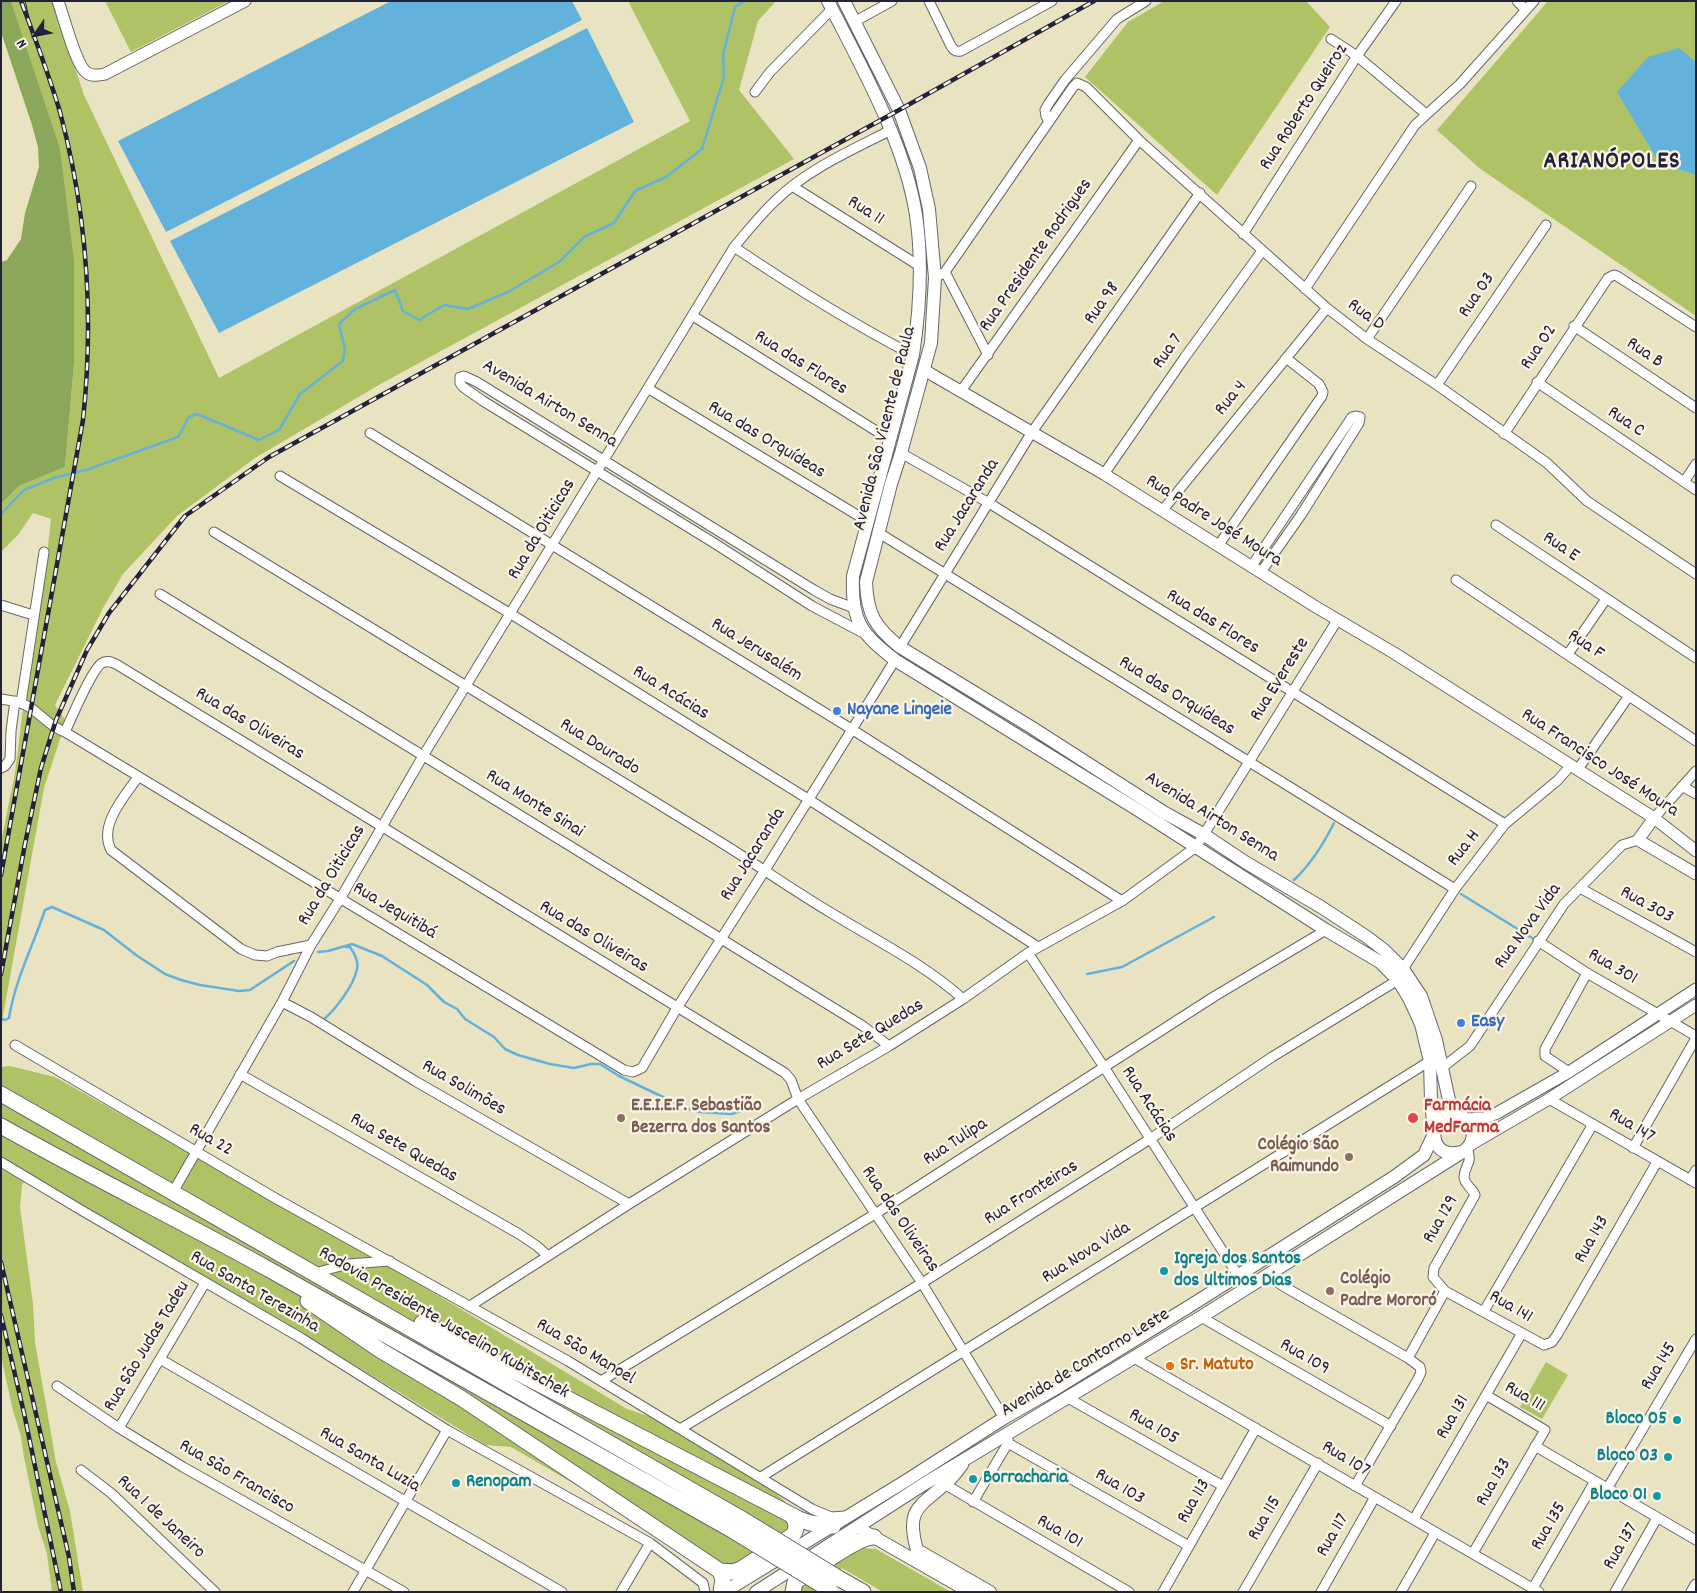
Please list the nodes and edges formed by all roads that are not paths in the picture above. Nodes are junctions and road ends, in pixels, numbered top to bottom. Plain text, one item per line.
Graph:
1 (58, 1) edge
2 (245, 1) edge
3 (844, 1) edge
4 (892, 1) edge
5 (929, 1) edge
6 (1052, 1) edge
7 (1146, 1) edge
8 (1396, 1) edge
9 (1517, 1) edge
10 (1534, 1) edge
11 (830, 5) edge
12 (1526, 10) junction
13 (854, 22) junction
14 (1331, 39) dead end
15 (1357, 56) junction
16 (755, 92) dead end
17 (1426, 114) junction
18 (1049, 122) junction
19 (891, 130) junction
20 (1139, 140) junction
21 (792, 186) junction
22 (1471, 186) dead end
23 (1200, 193) junction
24 (1546, 225) dead end
25 (1243, 234) junction
26 (734, 247) junction
27 (1262, 251) junction
28 (921, 267) junction
29 (940, 275) junction
30 (1305, 289) junction
31 (1327, 308) junction
32 (693, 316) junction
33 (1574, 326) junction
34 (1696, 326) edge
35 (1368, 338) junction
36 (988, 355) junction
37 (913, 356) junction
38 (1286, 358) junction
39 (924, 370) junction
40 (1537, 382) junction
41 (1437, 385) junction
42 (649, 389) junction
43 (961, 391) junction
44 (1696, 408) edge
45 (1032, 432) junction
46 (370, 434) dead end
47 (1504, 434) junction
48 (889, 439) junction
49 (901, 453) junction
50 (1327, 454) junction
51 (1336, 460) junction
52 (604, 461) junction
53 (1696, 464) edge
54 (597, 472) junction
55 (1104, 474) junction
56 (280, 476) dead end
57 (1684, 482) junction
58 (885, 483) junction
59 (1696, 490) edge
60 (989, 503) junction
61 (1291, 508) junction
62 (1162, 511) junction
63 (1300, 515) junction
64 (867, 521) junction
65 (1496, 525) dead end
66 (214, 532) dead end
67 (879, 533) junction
68 (721, 534) junction
69 (714, 543) junction
70 (552, 545) junction
71 (1218, 546) junction
72 (44, 552) dead end
73 (1256, 570) junction
74 (945, 574) junction
75 (1696, 574) edge
76 (1456, 580) dead end
77 (160, 594) dead end
78 (1606, 599) junction
79 (1, 605) edge
80 (854, 608) junction
81 (869, 612) joint
82 (511, 614) junction
83 (33, 616) junction
84 (1338, 619) junction
85 (865, 634) junction
86 (900, 647) junction
87 (1568, 654) junction
88 (1696, 658) edge
89 (895, 660) junction
90 (467, 685) junction
91 (1293, 692) junction
92 (1629, 696) junction
93 (1, 700) edge
94 (18, 702) junction
95 (1481, 709) joint
96 (853, 730) junction
97 (65, 732) junction
98 (1696, 741) edge
99 (423, 756) junction
100 (1250, 761) junction
101 (1574, 767) junction
102 (1, 768) edge
103 (1696, 771) edge
104 (138, 776) junction
105 (1682, 786) junction
106 (1696, 794) edge
107 (808, 799) junction
108 (1141, 805) junction
109 (1161, 817) junction
110 (1654, 818) junction
111 (1505, 824) junction
112 (382, 826) junction
113 (1203, 834) junction
114 (1638, 840) junction
115 (1196, 847) junction
116 (1696, 851) edge
117 (765, 870) junction
118 (1696, 874) edge
119 (1580, 888) junction
120 (1455, 889) junction
121 (340, 899) junction
122 (1122, 901) junction
123 (1326, 930) junction
124 (721, 938) junction
125 (1538, 941) junction
126 (311, 945) junction
127 (1038, 947) junction
128 (1696, 952) edge
129 (1028, 953) junction
130 (1588, 973) junction
131 (1401, 974) junction
132 (1696, 989) edge
133 (963, 999) junction
134 (282, 1002) junction
135 (1696, 1005) edge
136 (676, 1008) junction
137 (1658, 1013) junction
138 (1670, 1021) junction
139 (1696, 1037) edge
140 (15, 1045) dead end
141 (889, 1046) junction
142 (1430, 1060) junction
143 (1104, 1067) junction
144 (1443, 1067) junction
145 (642, 1068) joint
146 (1569, 1072) junction
147 (240, 1074) junction
148 (3, 1095) edge
149 (798, 1099) junction
150 (1549, 1099) junction
151 (1463, 1117) junction
152 (1593, 1124) junction
153 (2, 1126) edge
154 (1433, 1133) junction
155 (1150, 1139) junction
156 (1633, 1148) junction
157 (1466, 1149) junction
158 (196, 1152) junction
159 (1, 1162) edge
160 (1657, 1162) junction
161 (1696, 1170) edge
162 (1693, 1182) edge
163 (173, 1192) junction
164 (629, 1204) junction
165 (1195, 1208) junction
166 (875, 1214) junction
167 (548, 1256) junction
168 (391, 1261) junction
169 (270, 1270) junction
170 (315, 1273) junction
171 (1267, 1275) junction
172 (1238, 1276) junction
173 (922, 1282) junction
174 (205, 1283) junction
175 (1445, 1290) junction
176 (352, 1294) junction
177 (470, 1306) junction
178 (1484, 1311) junction
179 (1201, 1317) junction
180 (1522, 1333) junction
181 (1557, 1334) joint
182 (1696, 1339) edge
183 (963, 1352) junction
184 (1134, 1358) junction
185 (1408, 1358) junction
186 (160, 1359) junction
187 (601, 1382) junction
188 (57, 1386) dead end
189 (1486, 1395) junction
190 (1068, 1398) junction
191 (1004, 1418) junction
192 (1391, 1426) junction
193 (119, 1428) junction
194 (1256, 1428) junction
195 (680, 1429) junction
196 (447, 1430) junction
197 (1545, 1430) joint
198 (1008, 1438) junction
199 (1535, 1446) junction
200 (969, 1457) junction
201 (1318, 1463) junction
202 (82, 1470) dead end
203 (761, 1476) junction
204 (1595, 1481) junction
205 (946, 1485) junction
206 (1222, 1486) junction
207 (1355, 1486) junction
208 (929, 1488) junction
209 (1607, 1489) junction
210 (1375, 1497) junction
211 (405, 1500) junction
212 (973, 1502) junction
213 (791, 1514) junction
214 (852, 1514) junction
215 (1657, 1518) junction
216 (1414, 1520) junction
217 (737, 1525) junction
218 (833, 1526) junction
219 (856, 1528) junction
220 (1435, 1533) junction
221 (874, 1537) junction
222 (1696, 1540) edge
223 (650, 1543) junction
224 (1189, 1546) junction
225 (915, 1554) junction
226 (1473, 1554) junction
227 (366, 1571) junction
228 (720, 1571) junction
229 (1696, 1585) edge
230 (835, 1587) edge
231 (1536, 1590) edge
232 (215, 1592) edge
233 (354, 1592) edge
234 (404, 1592) edge
235 (562, 1592) edge
236 (621, 1592) edge
237 (705, 1592) edge
238 (722, 1592) edge
239 (756, 1592) edge
240 (793, 1592) edge
241 (862, 1592) edge
242 (970, 1592) edge
243 (990, 1592) edge
244 (1129, 1592) edge
245 (1162, 1592) edge
246 (1243, 1592) edge
247 (1321, 1592) edge
248 (1402, 1592) edge
249 (1615, 1592) edge
250 (1692, 1592) edge

1 - 2 street
3 - 13 main road, Avenida São Vicente de Paula
4 - 13 street
5 - 6 street
7 - 18 street
8 - 15 street, Rua Roberto Queiroz
9 - 12 street
10 - 12 street
11 - 16 street
11 - 19 main road, Avenida São Vicente de Paula
12 - 17 street
13 - 29 main road, Avenida São Vicente de Paula
14 - 15 street
15 - 17 street
15 - 25 street, Rua Roberto Queiroz
17 - 30 street
18 - 20 street, Rua D
18 - 29 street
19 - 21 street, Rua da Oiticicas
19 - 28 main road, Avenida São Vicente de Paula
20 - 23 street, Rua D
20 - 36 street, Rua Presidente Rodrigues
21 - 26 street, Rua da Oiticicas
21 - 28 street, Rua 11
22 - 35 street
23 - 25 street, Rua D
23 - 45 street, Rua 98
24 - 41 street, Rua 03
25 - 27 street, Rua D
26 - 32 street, Rua da Oiticicas
26 - 37 street
27 - 30 street, Rua D
27 - 55 street, Rua 7
28 - 37 main road, Avenida São Vicente de Paula
29 - 36 street
29 - 39 main road, Avenida São Vicente de Paula
30 - 31 street, Rua D
31 - 35 street, Rua D
31 - 38 street, Rua 4
32 - 42 street, Rua da Oiticicas
32 - 48 street, Rua das Flores
33 - 34 street, Rua 02
33 - 40 street, Rua 02
33 - 44 street, Rua B
35 - 41 street, Rua D
36 - 43 street, Rua Presidente Rodrigues
37 - 48 main road, Avenida São Vicente de Paula
38 - 62 street, Rua 4
38 - 71 street
39 - 43 street, Rua Padre José Moura
39 - 49 main road, Avenida São Vicente de Paula
40 - 47 street, Rua 02
40 - 57 street, Rua C
41 - 47 street, Rua D
42 - 52 street, Rua da Oiticicas
42 - 64 street, Rua das Orquídeas
43 - 45 street, Rua Padre José Moura
45 - 55 street, Rua Padre José Moura
45 - 60 street, Rua Jacaranda
46 - 70 street, Rua Jerusalém
47 - 75 street, Rua D
48 - 58 main road, Avenida São Vicente de Paula
49 - 58 main road, Avenida São Vicente de Paula
49 - 60 street, Rua das Flores
50 - 51 street
50 - 51 street
50 - 61 street
51 - 63 street
52 - 54 street, Rua da Oiticicas
52 - 54 street, Avenida Airton Senna
52 - 68 street, Avenida Airton Senna
53 - 57 street
54 - 69 street, Avenida Airton Senna
54 - 70 street, Rua da Oiticicas
55 - 62 street, Rua Padre José Moura
56 - 82 street, Rua Acácias
57 - 59 street, Rua C
58 - 64 main road, Avenida São Vicente de Paula
58 - 67 main road, Avenida São Vicente de Paula
60 - 74 street, Rua Jacaranda
60 - 91 street, Rua das Flores
61 - 63 street
61 - 73 street
62 - 71 street, Rua Padre José Moura
63 - 73 street
64 - 80 main road, Avenida São Vicente de Paula
65 - 78 street, Rua E
66 - 90 street, Rua Dourado
67 - 74 street, Rua das Orquídeas
67 - 81 main road, Avenida São Vicente de Paula
68 - 69 street
68 - 80 street, Avenida Airton Senna
69 - 85 street, Avenida Airton Senna
70 - 82 street, Rua da Oiticicas
70 - 96 street, Rua Jerusalém
71 - 73 street, Rua Padre José Moura
72 - 83 street
73 - 84 street, Rua Padre José Moura
74 - 86 street, Rua Jacaranda
74 - 100 street, Rua das Orquídeas
76 - 87 street, Rua F
77 - 99 street, Rua Monte Sinai
78 - 87 street
78 - 88 street, Rua E
79 - 83 street
80 - 85 main road, Avenida Airton Senna
81 - 86 main road, Avenida Airton Senna
82 - 90 street, Rua da Oiticicas
82 - 107 street, Rua Acácias
83 - 94 street
84 - 91 street, Rua Evereste
84 - 95 street, Rua Padre José Moura
85 - 89 main road, Avenida Airton Senna
86 - 108 main road, Avenida Airton Senna
87 - 92 street, Rua F
89 - 96 street, Rua Jacaranda
89 - 108 main road, Avenida Airton Senna
90 - 99 street, Rua da Oiticicas
90 - 117 street, Rua Dourado
91 - 100 street, Rua Evereste
91 - 111 street, Rua das Flores
92 - 98 street, Rua F
92 - 101 street, Rua H
93 - 94 street
94 - 97 street, Rua Jequitibá
94 - 102 street
95 - 101 street, Rua Francisco José Moura
96 - 107 street, Rua Jacaranda
96 - 122 street, Rua Jerusalém
97 - 104 street, Rua Jequitibá
97 - 112 street, Rua das Oliveiras
99 - 112 street, Rua da Oiticicas
99 - 124 street, Rua Monte Sinai
100 - 113 street, Rua Evereste
100 - 120 street, Rua das Orquídeas
101 - 110 street, Rua Francisco José Moura
101 - 111 street, Rua H
103 - 105 street
104 - 121 street, Rua Jequitibá
104 - 126 street
105 - 106 street
105 - 110 street
107 - 117 street, Rua Jacaranda
107 - 127 street, Rua Acácias
108 - 109 main road, Avenida Airton Senna
109 - 113 main road, Avenida Airton Senna
109 - 115 main road, Avenida Airton Senna
110 - 114 street, Rua Nova Vida
110 - 116 street, Rua Francisco José Moura
111 - 120 street, Rua H
112 - 121 street, Rua da Oiticicas
112 - 136 street, Rua das Oliveiras
113 - 115 street, Rua Sete Quedas
113 - 131 main road, Avenida Airton Senna
114 - 118 street
114 - 119 street, Rua Nova Vida
115 - 122 street, Rua Sete Quedas
115 - 123 main road, Avenida Airton Senna
117 - 124 street, Rua Jacaranda
117 - 133 street, Rua Dourado
119 - 125 street, Rua Nova Vida
119 - 128 street, Rua 303
120 - 131 street, Rua H
121 - 126 street, Rua da Oiticicas
121 - 145 street, Rua Jequitibá
122 - 127 street, Rua Sete Quedas
123 - 131 main road, Avenida Airton Senna
123 - 143 street, Rua Tulipa
124 - 136 street, Rua Jacaranda
124 - 141 street, Rua Monte Sinai
125 - 130 street, Rua 301
125 - 144 street, Rua Nova Vida
126 - 134 street, Rua da Oiticicas
127 - 129 street, Rua Sete Quedas
129 - 133 street, Rua Sete Quedas
129 - 143 street, Rua Acácias
130 - 137 street, Rua 301
130 - 146 street
131 - 142 main road, Avenida Airton Senna
131 - 144 main road, Avenida Airton Senna
131 - 155 street, Rua Fronteiras
132 - 137 street
133 - 141 street, Rua Sete Quedas
134 - 147 street, Rua da Oiticicas
134 - 164 street, Rua Solimões
135 - 138 street, Avenida de Contorno Leste
136 - 145 street, Rua Jacaranda
136 - 149 street, Rua das Oliveiras
137 - 138 street, Rua 301
137 - 146 street
138 - 139 street, Rua 301
138 - 150 street, Avenida de Contorno Leste
139 - 156 street
140 - 158 street, Rua 22
141 - 149 street, Rua Sete Quedas
142 - 154 main road, Avenida Airton Senna
142 - 165 street, Rua Nova Vida
143 - 155 street, Rua Acácias
143 - 166 street, Rua Tulipa
144 - 151 main road, Avenida Airton Senna
146 - 151 street
147 - 158 street, Rua da Oiticicas
147 - 167 street, Rua Sete Quedas
148 - 163 highway, Rodovia Presidente Juscelino Kubitschek
149 - 164 street, Rua Sete Quedas
149 - 166 street, Rua das Oliveiras
150 - 152 street, Rua 147
150 - 157 street, Avenida de Contorno Leste
151 - 154 main road
151 - 157 main road
152 - 156 street, Rua 147
152 - 178 street
153 - 169 highway, Rodovia Presidente Juscelino Kubitschek
154 - 157 main road
154 - 172 main road, Avenida de Contorno Leste
155 - 165 street, Rua Acácias
155 - 173 street, Rua Fronteiras
156 - 160 street, Rua 147
157 - 171 main road, Avenida de Contorno Leste
157 - 175 street, Rua 129
158 - 163 street, Rua da Oiticicas
158 - 168 street, Rua 22
159 - 174 street, Rua Santa Terezinha
160 - 162 street, Rua 147
160 - 181 street, Rua 143
161 - 162 street
163 - 170 highway, Rodovia Presidente Juscelino Kubitschek
164 - 167 street, Rua Sete Quedas
165 - 172 street, Rua Acácias
165 - 183 street, Rua Nova Vida
166 - 173 street, Rua das Oliveiras
166 - 187 street, Rua Tulipa
167 - 177 street, Rua Sete Quedas
168 - 170 street
168 - 177 street, Rua São Manoel
169 - 217 highway, Rodovia Presidente Juscelino Kubitschek
169 - 228 highway
170 - 176 highway, Rodovia Presidente Juscelino Kubitschek
171 - 179 main road, Avenida de Contorno Leste
171 - 185 street
172 - 191 main road, Avenida de Contorno Leste
173 - 183 street, Rua das Oliveiras
173 - 195 street, Rua Fronteiras
174 - 186 street, Rua São Judas Tadeu
174 - 196 street, Rua Santa Terezinha
175 - 178 street, Rua 141
175 - 185 street
176 - 213 highway
176 - 217 highway, Rodovia Presidente Juscelino Kubitschek
177 - 187 street, Rua São Manoel
178 - 180 street, Rua 141
179 - 184 main road, Avenida de Contorno Leste
179 - 192 street, Rua 109
180 - 181 street, Rua 141
180 - 189 street, Rua 131
182 - 209 street, Rua 145
183 - 191 street, Rua das Oliveiras
183 - 203 street, Rua Nova Vida
184 - 190 main road, Avenida de Contorno Leste
184 - 194 street, Rua 107
185 - 192 street
186 - 193 street, Rua São Judas Tadeu
186 - 211 street, Rua Santa Luzia
187 - 195 street, Rua São Manoel
188 - 193 street, Rua São Francisco
189 - 197 street, Rua 111
189 - 216 street, Rua 131
190 - 198 main road, Avenida de Contorno Leste
190 - 206 street, Rua 105
191 - 214 main road, Avenida de Contorno Leste
192 - 207 street
193 - 227 street, Rua São Francisco
194 - 201 street, Rua 107
194 - 206 street, Rua 113
195 - 203 street, Rua São Manoel
196 - 211 street
196 - 223 street, Rua Santa Terezinha
197 - 199 street, Rua 133
198 - 200 main road, Avenida de Contorno Leste
198 - 212 street
198 - 224 street, Rua 103
199 - 204 street
199 - 226 street, Rua 133
200 - 205 main road
200 - 208 main road, Avenida de Contorno Leste
201 - 207 street, Rua 107
201 - 246 street, Rua 115
202 - 232 street, Rua 1 de Janeiro
203 - 214 street, Rua São Manoel
204 - 209 street
204 - 231 street, Rua 135
205 - 208 main road
205 - 212 street, Rua 101
206 - 224 street, Rua 113
207 - 210 street, Rua 107
208 - 219 main road, Avenida de Contorno Leste
208 - 225 main road
209 - 215 street
210 - 216 street, Rua 107
210 - 247 street, Rua 117
211 - 227 street
211 - 235 street, Rua Santa Luzia
212 - 244 street, Rua 101
213 - 218 highway
213 - 228 highway
214 - 218 main road, Avenida de Contorno Leste
215 - 222 street
215 - 249 street, Rua 137
216 - 220 street, Rua 107
217 - 230 highway, Rodovia Presidente Juscelino Kubitschek, bridge
218 - 219 main road
218 - 238 main road, Avenida de Contorno Leste
219 - 221 main road
219 - 239 main road, Avenida de Contorno Leste
220 - 226 street, Rua 107
220 - 248 street
221 - 225 main road
221 - 240 highway
223 - 236 street
223 - 237 street
224 - 245 street, Rua 113
225 - 242 main road
225 - 243 main road
226 - 231 street, Rua 107
227 - 233 street
227 - 234 street, Rua São Francisco
228 - 238 highway
229 - 250 street
230 - 241 highway, Rodovia Presidente Juscelino Kubitschek

